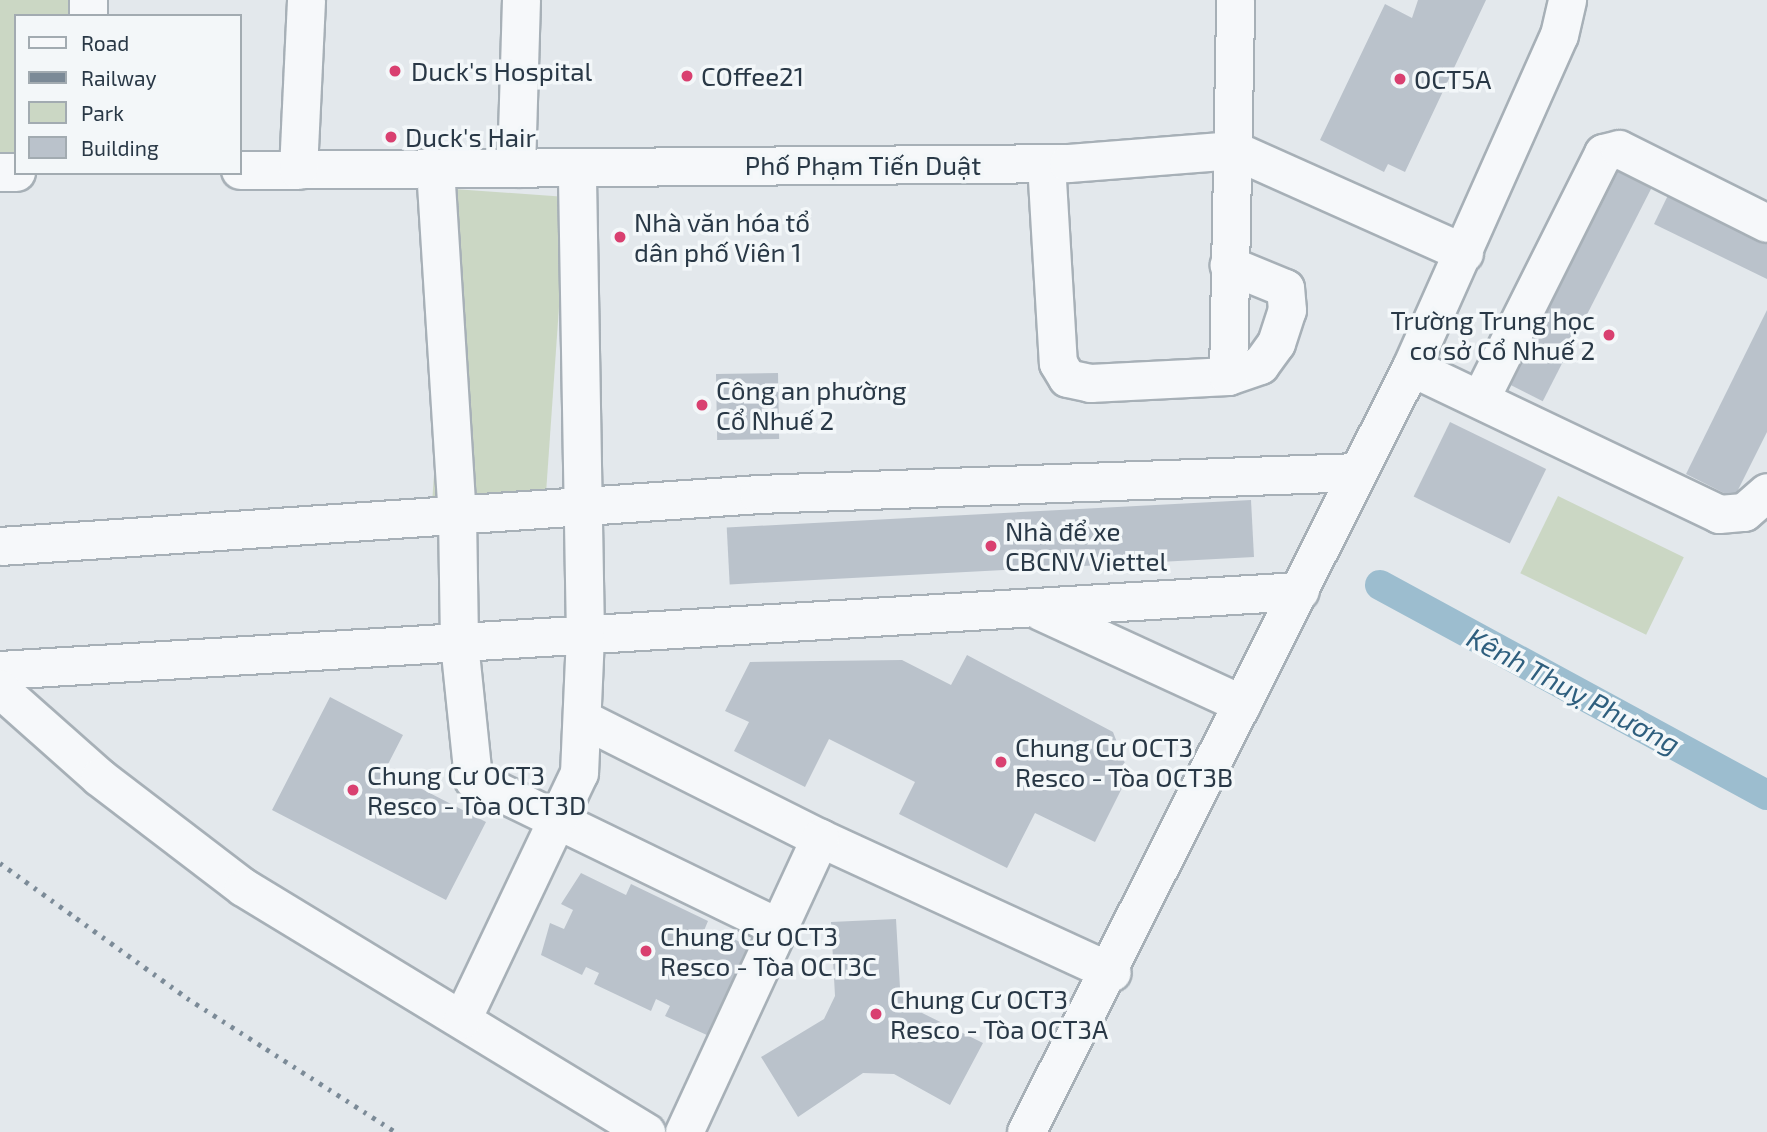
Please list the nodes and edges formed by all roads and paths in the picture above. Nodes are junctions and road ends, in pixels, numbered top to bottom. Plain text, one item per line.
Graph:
1 (306, 0) edge
2 (521, 0) edge
3 (1235, 0) edge
4 (1567, 0) edge
5 (1234, 150) junction
6 (1046, 163) junction
7 (577, 167) junction
8 (435, 168) junction
9 (516, 168) junction
10 (242, 170) edge
11 (298, 170) junction
12 (1767, 223) edge
13 (1464, 253) junction
14 (1229, 265) junction
15 (1411, 367) junction
16 (1228, 376) junction
17 (1480, 399) junction
18 (1357, 472) junction
19 (1767, 492) edge
20 (583, 508) junction
21 (457, 514) junction
22 (0, 546) edge
23 (1300, 591) junction
24 (1034, 608) junction
25 (584, 636) junction
26 (459, 643) junction
27 (0, 670) edge
28 (0, 689) edge
29 (1242, 704) junction
30 (583, 719) junction
31 (558, 823) junction
32 (820, 838) junction
33 (778, 927) junction
34 (1112, 972) junction
35 (463, 1019) junction
36 (646, 1132) edge
37 (684, 1132) edge
38 (1026, 1132) edge

1 - 11 street
2 - 9 street
3 - 5 street
4 - 13 street
5 - 6 street, Phố Phạm Tiến Duật
5 - 13 street, Phố Phạm Tiến Duật
5 - 14 street
6 - 7 street, Phố Phạm Tiến Duật
6 - 16 street
7 - 9 street, Phố Phạm Tiến Duật
7 - 20 street
8 - 9 street, Phố Phạm Tiến Duật
8 - 11 street, Phố Phạm Tiến Duật
8 - 21 street
10 - 11 street, Phố Phạm Tiến Duật
12 - 17 street
13 - 15 street
14 - 16 street
14 - 16 street
15 - 17 street
15 - 18 street
17 - 19 street
18 - 20 street
18 - 23 street
20 - 21 street
20 - 25 street
21 - 22 street
21 - 26 street
23 - 24 street
23 - 29 street
24 - 25 street
24 - 29 street
25 - 26 street
25 - 30 street
26 - 27 street
26 - 31 street
28 - 35 street
29 - 34 street
30 - 31 street
30 - 32 street
31 - 33 street
31 - 35 street
32 - 33 street
32 - 34 street
33 - 37 street
34 - 38 street
35 - 36 street

